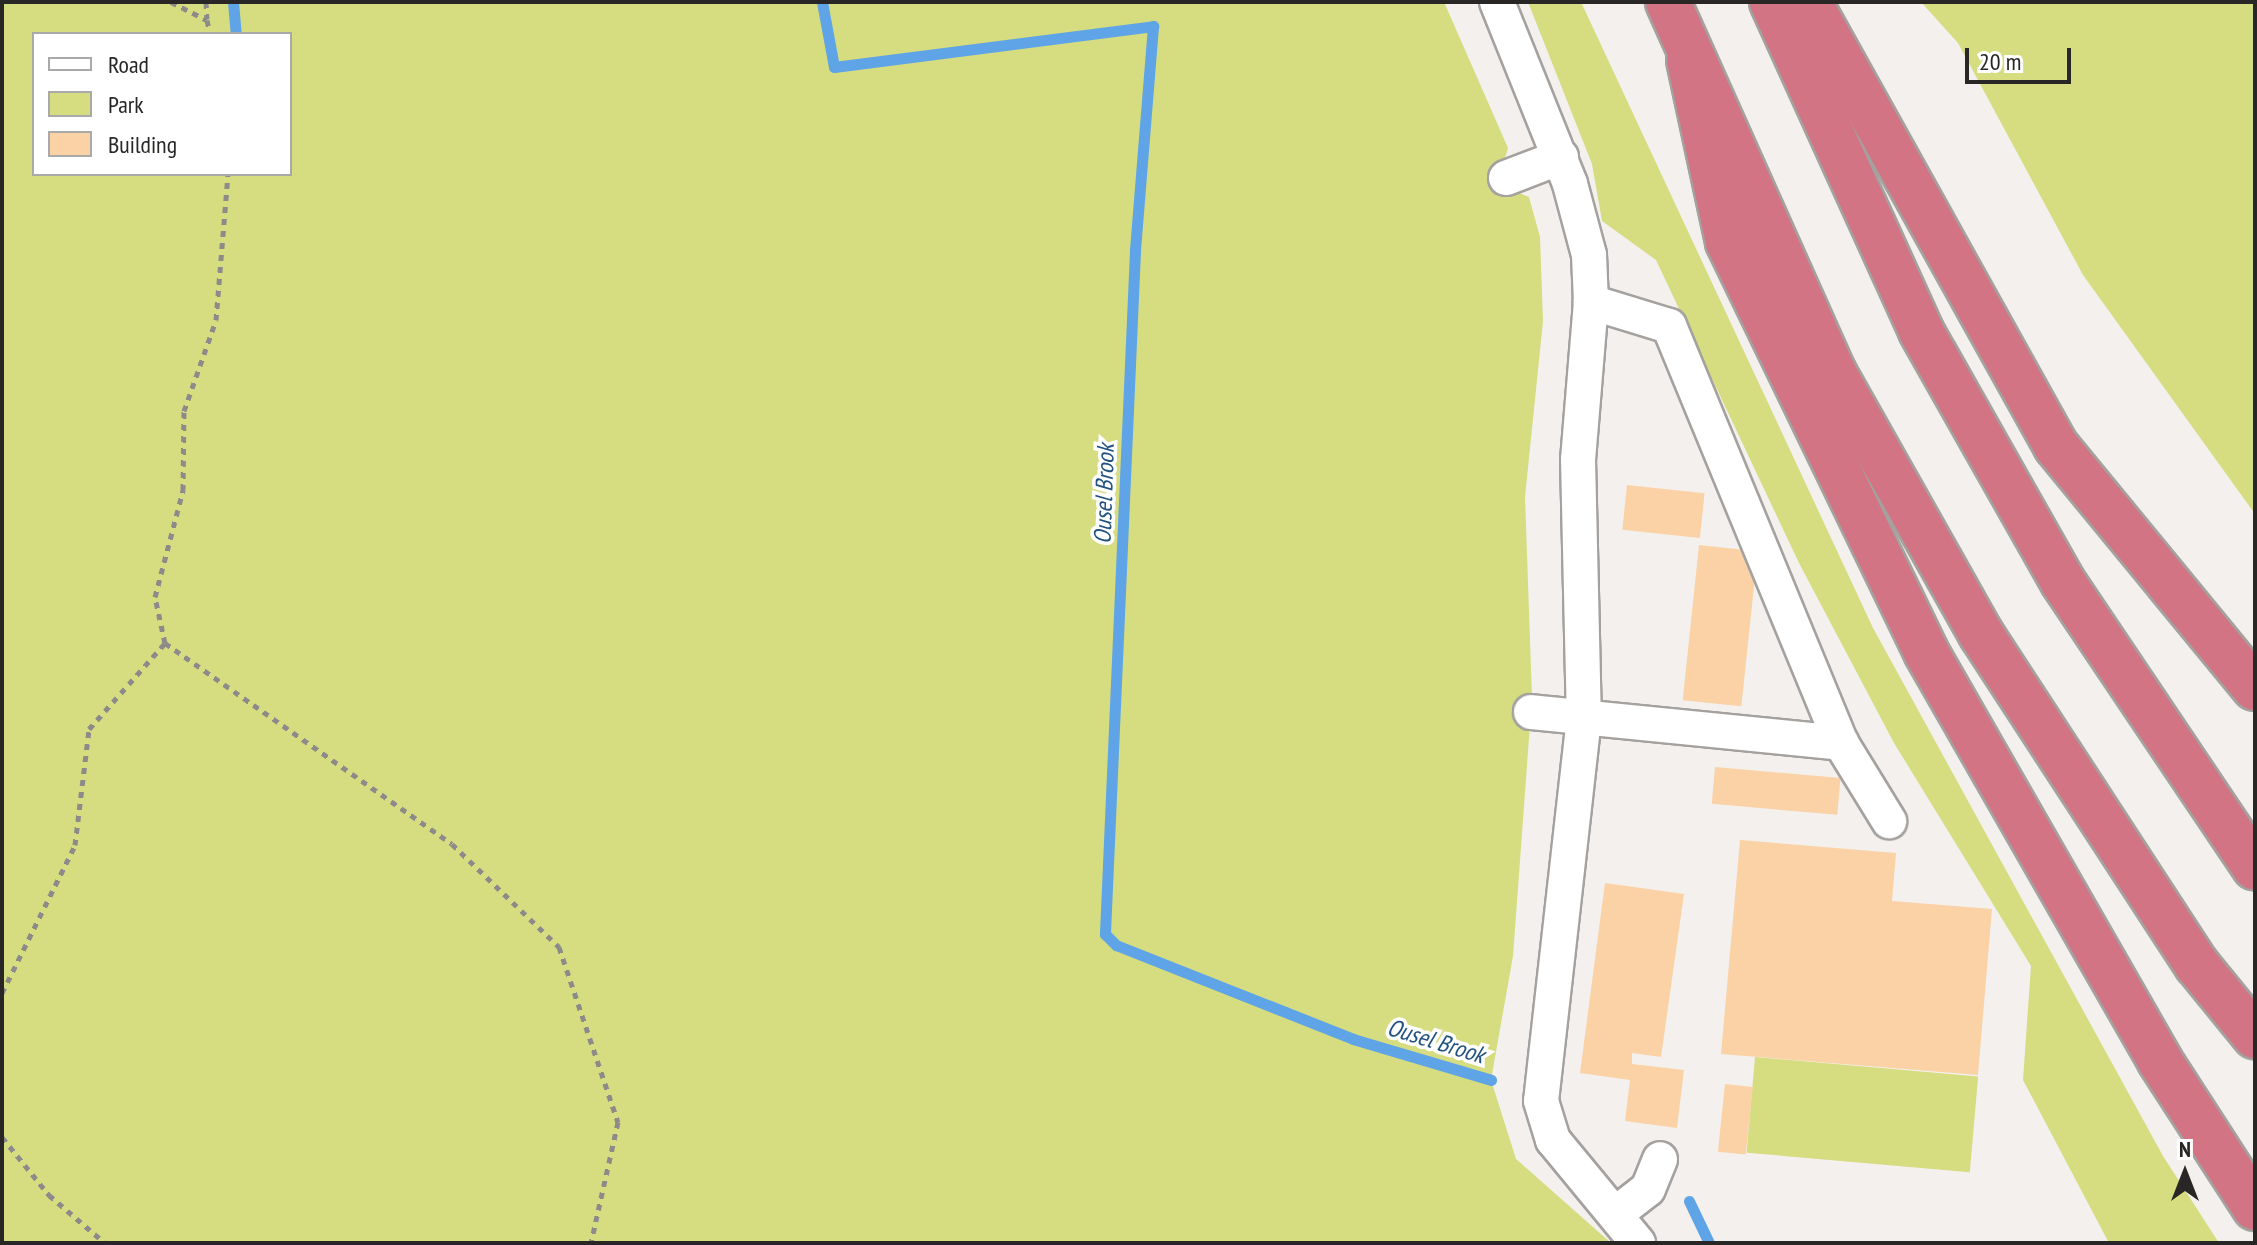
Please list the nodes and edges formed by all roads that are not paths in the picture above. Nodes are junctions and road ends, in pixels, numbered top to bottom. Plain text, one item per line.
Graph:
1 (1497, 2) edge
2 (1668, 2) edge
3 (1772, 2) edge
4 (1809, 2) edge
5 (1689, 60) junction
6 (1561, 157) junction
7 (1506, 178) dead end
8 (1591, 302) junction
9 (2255, 688) edge
10 (1531, 712) dead end
11 (1584, 718) junction
12 (1841, 743) junction
13 (1889, 821) dead end
14 (2255, 868) edge
15 (2255, 1036) edge
16 (1660, 1159) dead end
17 (2255, 1208) edge
18 (1617, 1213) junction
19 (1638, 1243) edge

1 - 6 lane
2 - 5 highway
3 - 14 highway
4 - 9 highway
5 - 15 highway
5 - 17 highway
6 - 7 lane
6 - 8 lane
8 - 11 lane
8 - 12 lane
10 - 11 lane
11 - 12 lane
11 - 18 lane
12 - 13 lane
16 - 18 lane
18 - 19 lane

